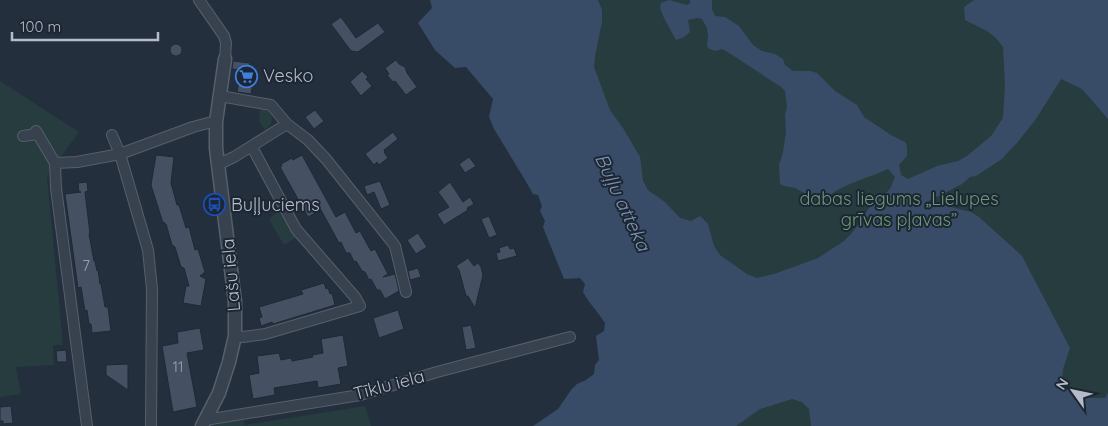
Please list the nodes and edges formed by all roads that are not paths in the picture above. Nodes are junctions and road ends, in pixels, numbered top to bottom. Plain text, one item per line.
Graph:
1 (199, 0) edge
2 (225, 59) joint
3 (220, 96) junction
4 (216, 122) junction
5 (287, 124) junction
6 (112, 135) dead end
7 (23, 136) dead end
8 (252, 147) junction
9 (120, 154) junction
10 (55, 163) junction
11 (217, 165) junction
12 (406, 292) dead end
13 (235, 336) junction
14 (570, 337) dead end
15 (204, 423) edge
16 (87, 426) edge
17 (146, 426) edge
18 (151, 426) edge

1 - 2 street, Lašu iela
2 - 3 street, Lašu iela
3 - 4 street, Lašu iela
3 - 5 street
4 - 9 street
4 - 11 street, Lašu iela
5 - 8 street
5 - 12 street
6 - 9 street
7 - 10 street
8 - 11 street
8 - 13 street
9 - 10 street
9 - 18 street
10 - 16 street
11 - 13 street, Lašu iela
13 - 15 street, Lašu iela
14 - 15 street, Tīklu iela
17 - 18 street

